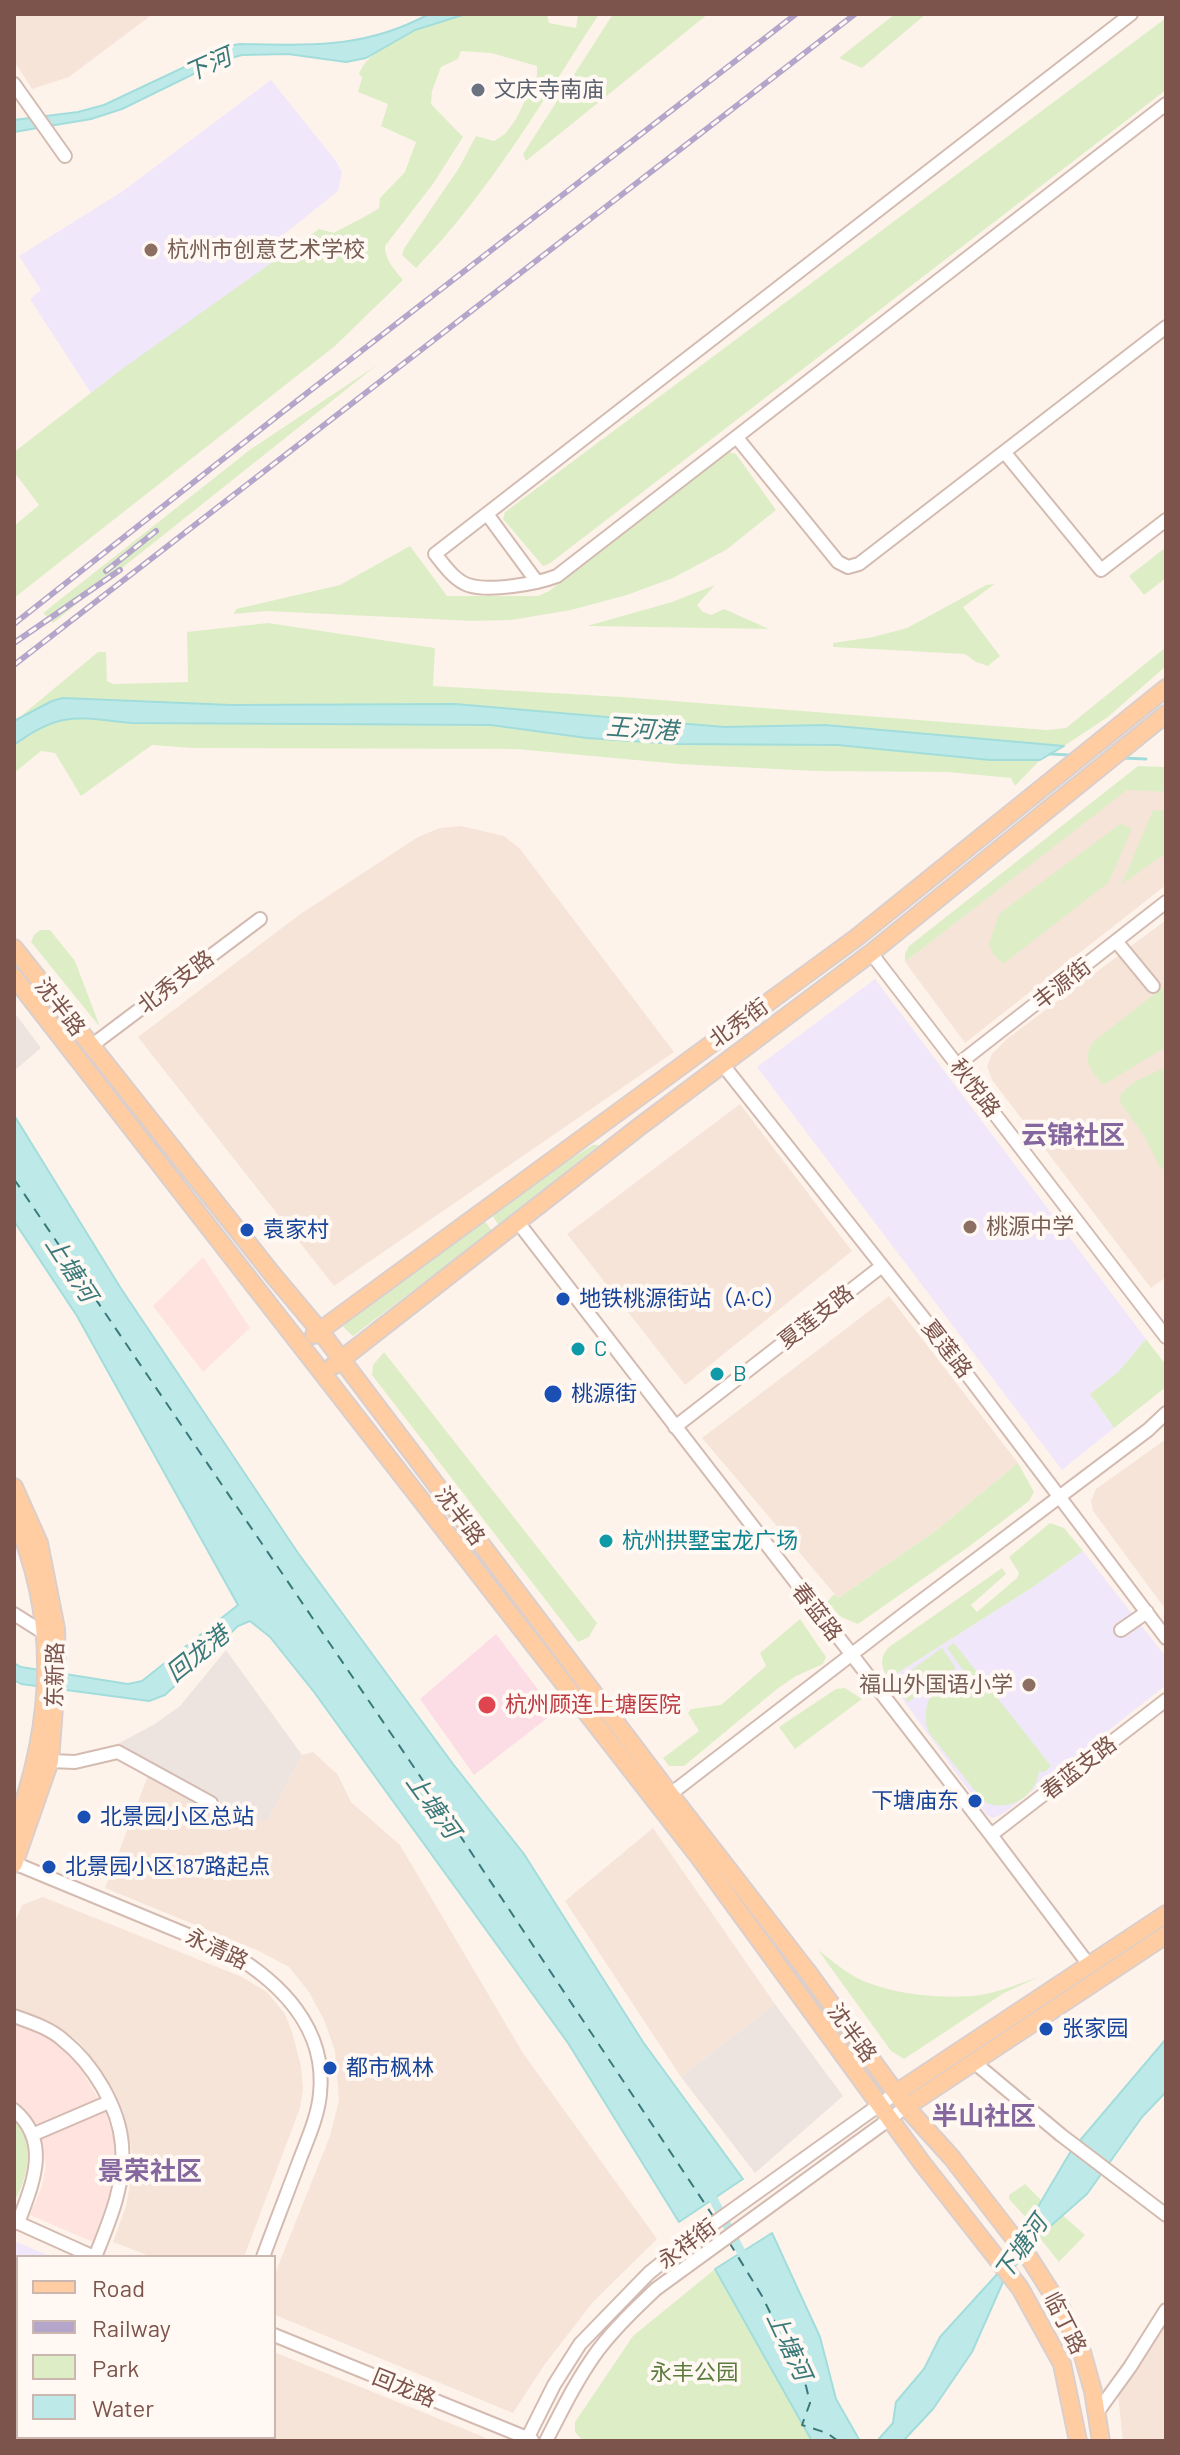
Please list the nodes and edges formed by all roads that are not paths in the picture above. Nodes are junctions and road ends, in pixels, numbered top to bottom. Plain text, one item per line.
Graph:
1 (1131, 14) edge
2 (18, 89) edge
3 (1166, 104) edge
4 (65, 156) dead end
5 (1166, 327) edge
6 (738, 439) junction
7 (1005, 453) junction
8 (487, 514) junction
9 (1166, 520) edge
10 (537, 582) junction
11 (1166, 688) edge
12 (1166, 714) edge
13 (1166, 902) edge
14 (260, 919) dead end
15 (1116, 941) junction
16 (14, 948) edge
17 (871, 953) junction
18 (14, 977) edge
19 (1153, 986) dead end
20 (91, 1046) junction
21 (723, 1065) junction
22 (957, 1065) junction
23 (517, 1221) junction
24 (882, 1266) junction
25 (320, 1331) junction
26 (1166, 1337) edge
27 (302, 1344) junction
28 (340, 1360) junction
29 (324, 1373) junction
30 (1166, 1413) edge
31 (675, 1427) junction
32 (14, 1487) edge
33 (1059, 1497) junction
34 (14, 1516) edge
35 (1147, 1612) junction
36 (14, 1614) edge
37 (1121, 1630) dead end
38 (44, 1633) junction
39 (1166, 1638) edge
40 (850, 1655) junction
41 (52, 1666) junction
42 (51, 1693) junction
43 (1166, 1700) edge
44 (50, 1761) junction
45 (664, 1799) junction
46 (211, 1803) dead end
47 (14, 1830) edge
48 (991, 1835) junction
49 (14, 1863) edge
50 (1166, 1914) edge
51 (1166, 1935) edge
52 (1089, 1965) junction
53 (14, 2016) edge
54 (975, 2063) junction
55 (896, 2093) junction
56 (109, 2102) junction
57 (881, 2104) junction
58 (906, 2107) junction
59 (14, 2110) edge
60 (891, 2119) junction
61 (32, 2135) junction
62 (1166, 2215) edge
63 (16, 2222) edge
64 (90, 2255) edge
65 (95, 2255) edge
66 (264, 2255) edge
67 (1166, 2310) edge
68 (276, 2336) edge
69 (1096, 2414) junction
70 (529, 2440) edge
71 (546, 2441) edge
72 (1078, 2441) edge
73 (1101, 2441) edge

1 - 8 street
2 - 4 street
3 - 6 street
5 - 7 street
6 - 7 street
6 - 10 street
7 - 9 street
8 - 10 street
8 - 10 street
11 - 25 main road, 北秀街
12 - 17 main road, 北秀街
13 - 15 street, 丰源街
14 - 20 street, 北秀支路
15 - 19 street
15 - 22 street, 丰源街
16 - 20 main road, 沈半路
17 - 21 main road, 北秀街
17 - 22 street, 秋悦路
18 - 27 main road, 沈半路
20 - 25 main road, 沈半路
21 - 23 main road, 北秀街
21 - 24 street, 夏莲路
22 - 26 street, 秋悦路
23 - 28 main road, 北秀街
23 - 31 street, 春蓝路
24 - 31 street, 夏莲支路
24 - 33 street, 夏莲路
25 - 27 main road, 北秀街
25 - 28 main road, 沈半路
27 - 29 main road, 沈半路
28 - 29 main road, 北秀街
28 - 45 main road, 沈半路
29 - 45 main road, 沈半路
30 - 33 street
31 - 40 street, 春蓝路
32 - 41 main road, 东新路
33 - 35 street, 夏莲路
33 - 40 street
34 - 38 main road, 东新路
35 - 37 street
35 - 39 street, 夏莲路
36 - 38 street
38 - 41 main road, 东新路
40 - 45 street
40 - 48 street, 春蓝路
41 - 42 main road, 东新路
42 - 44 main road, 东新路
42 - 47 main road, 东新路
43 - 48 street, 春蓝支路
44 - 46 street
44 - 49 main road, 东新路
45 - 55 main road, 沈半路
45 - 57 main road, 沈半路
48 - 52 street, 春蓝路
49 - 66 street, 永清路
50 - 52 main road
51 - 54 main road
52 - 55 main road
53 - 56 street
54 - 58 main road
54 - 62 street
55 - 57 street, 永祥街
55 - 58 main road, 沈半路
56 - 61 street
56 - 65 street
57 - 60 main road, 沈半路
57 - 70 street, 永祥街
58 - 60 street, 永祥街
58 - 69 main road, 临丁路
59 - 61 street
60 - 71 street, 永祥街
60 - 72 main road, 临丁路
61 - 63 street
63 - 64 street
67 - 69 street
68 - 70 street, 回龙路
69 - 73 main road, 临丁路

